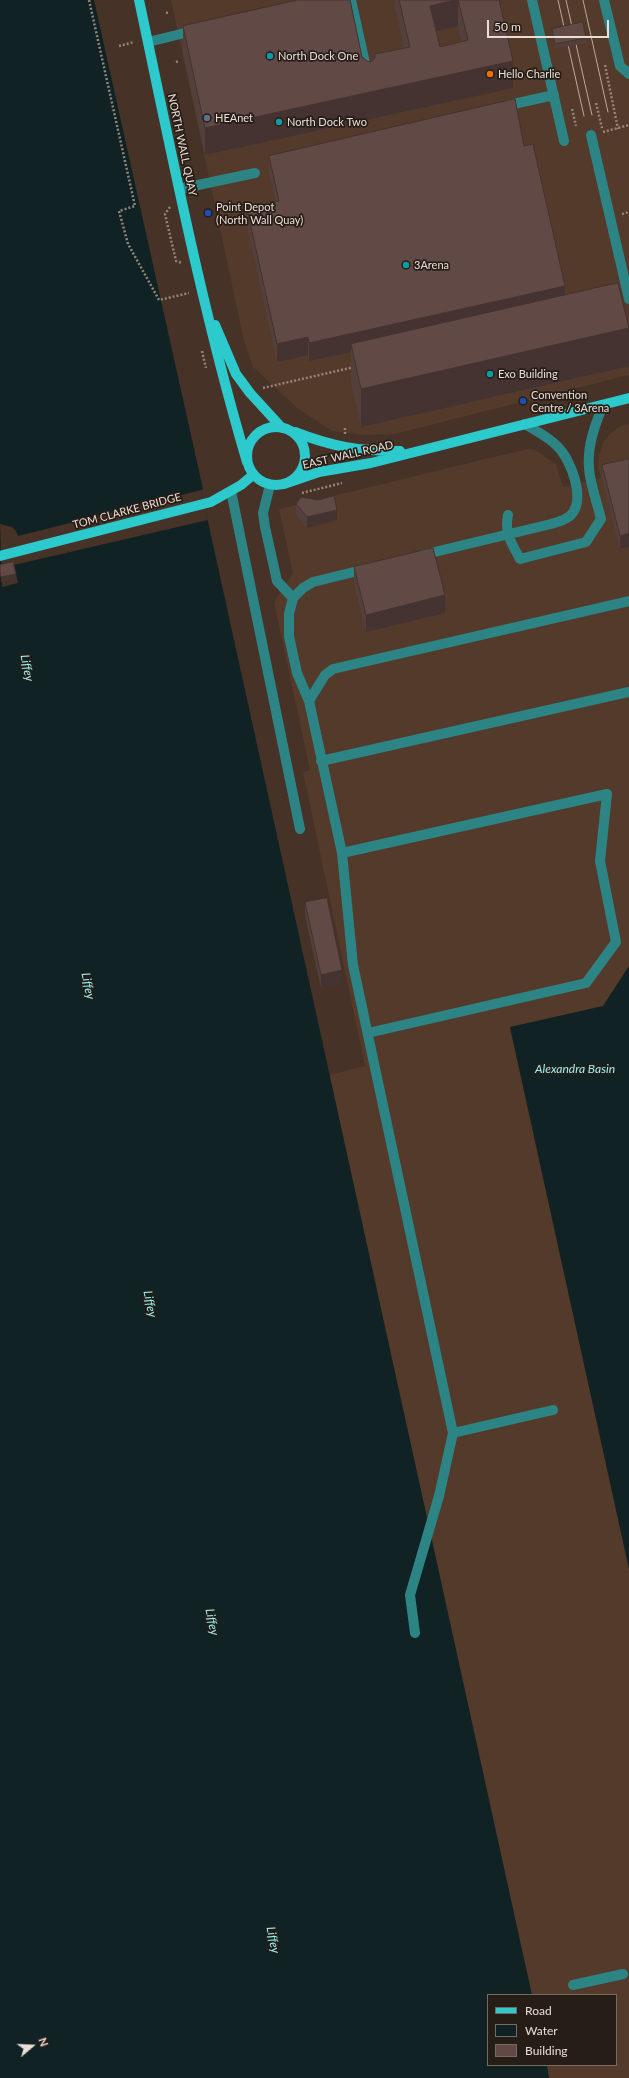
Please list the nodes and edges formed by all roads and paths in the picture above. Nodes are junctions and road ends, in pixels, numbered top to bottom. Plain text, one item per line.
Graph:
1 (89, 0) edge
2 (139, 0) edge
3 (352, 0) edge
4 (532, 0) edge
5 (604, 0) edge
6 (207, 28) edge
7 (134, 42) dead end
8 (148, 42) junction
9 (119, 46) dead end
10 (629, 74) edge
11 (369, 82) edge
12 (554, 95) junction
13 (596, 103) dead end
14 (509, 105) edge
15 (629, 125) edge
16 (618, 129) dead end
17 (602, 132) dead end
18 (591, 135) dead end
19 (564, 141) dead end
20 (255, 174) dead end
21 (179, 189) junction
22 (189, 293) dead end
23 (203, 295) junction
24 (629, 299) edge
25 (358, 366) edge
26 (250, 394) junction
27 (629, 398) edge
28 (603, 405) junction
29 (525, 424) junction
30 (286, 429) junction
31 (418, 451) junction
32 (247, 462) junction
33 (254, 475) junction
34 (348, 481) dead end
35 (284, 484) junction
36 (270, 485) junction
37 (231, 491) junction
38 (301, 493) dead end
39 (508, 515) dead end
40 (508, 536) junction
41 (0, 556) edge
42 (413, 558) edge
43 (375, 567) edge
44 (293, 598) junction
45 (629, 601) edge
46 (629, 692) edge
47 (309, 701) junction
48 (321, 761) junction
49 (300, 829) dead end
50 (342, 853) junction
51 (368, 1033) junction
52 (553, 1410) dead end
53 (453, 1433) junction
54 (415, 1633) dead end
55 (622, 1974) dead end
56 (573, 1985) dead end

1 - 22 path
2 - 8 main road, NORTH WALL QUAY
3 - 11 street
4 - 12 street
5 - 10 street
6 - 8 street
7 - 9 path
8 - 21 main road, NORTH WALL QUAY
12 - 14 street
12 - 19 street
13 - 17 path
15 - 16 path
18 - 24 street
20 - 21 street
21 - 23 main road, NORTH WALL QUAY
23 - 26 main road, NORTH WALL QUAY
23 - 32 main road, NORTH WALL QUAY
25 - 26 path
26 - 30 main road, NORTH WALL QUAY
27 - 28 main road, EAST WALL ROAD
28 - 29 main road, EAST WALL ROAD
28 - 40 street
29 - 31 main road, EAST WALL ROAD
29 - 40 street
30 - 31 main road, EAST WALL ROAD
30 - 32 main road
30 - 35 main road
31 - 35 main road, EAST WALL ROAD
32 - 33 main road
33 - 36 main road
33 - 37 main road, TOM CLARKE BRIDGE
34 - 38 path
35 - 36 main road
36 - 44 street
37 - 41 main road, TOM CLARKE BRIDGE
37 - 49 street
39 - 40 street
40 - 42 street
43 - 44 street
44 - 47 street
45 - 47 street
46 - 48 street
47 - 48 street
48 - 50 street
50 - 51 street
50 - 51 street
51 - 53 street
52 - 53 street
53 - 54 street
55 - 56 street

